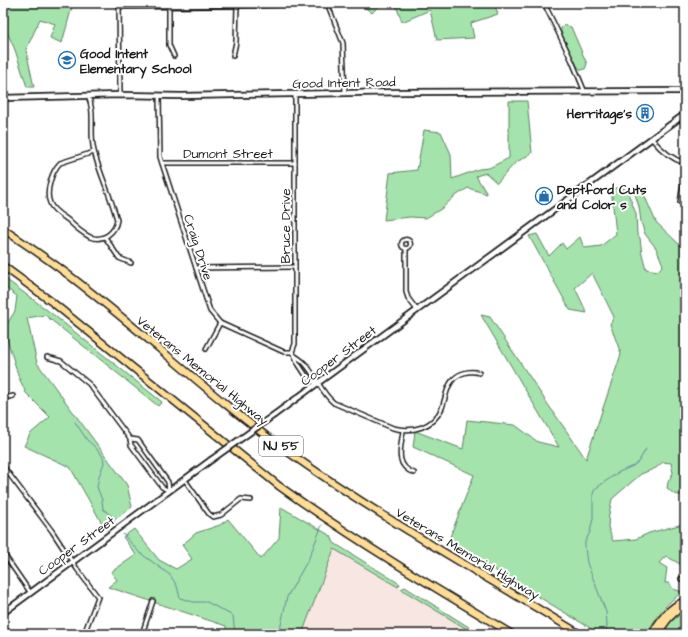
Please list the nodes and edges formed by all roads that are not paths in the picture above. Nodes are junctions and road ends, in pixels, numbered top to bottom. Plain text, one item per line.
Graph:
1 (297, 3) edge
2 (327, 3) edge
3 (544, 3) edge
4 (119, 5) edge
5 (236, 6) junction
6 (169, 7) junction
7 (174, 56) dead end
8 (233, 56) dead end
9 (584, 90) junction
10 (685, 90) edge
11 (345, 93) junction
12 (295, 94) junction
13 (120, 95) junction
14 (88, 96) junction
15 (159, 96) junction
16 (3, 98) edge
17 (685, 114) edge
18 (652, 139) junction
19 (94, 152) junction
20 (162, 163) junction
21 (295, 163) junction
22 (685, 163) edge
23 (685, 174) edge
24 (680, 202) dead end
25 (3, 229) edge
26 (105, 237) junction
27 (406, 249) dead end
28 (131, 263) dead end
29 (3, 266) edge
30 (295, 267) junction
31 (196, 268) junction
32 (417, 310) junction
33 (220, 323) junction
34 (206, 349) dead end
35 (292, 352) junction
36 (295, 356) junction
37 (47, 357) dead end
38 (479, 373) dead end
39 (318, 383) junction
40 (3, 395) edge
41 (13, 396) dead end
42 (403, 431) junction
43 (130, 439) junction
44 (3, 466) edge
45 (414, 473) dead end
46 (185, 480) junction
47 (169, 491) junction
48 (251, 500) dead end
49 (3, 553) edge
50 (73, 562) junction
51 (685, 578) edge
52 (681, 579) dead end
53 (30, 592) junction
54 (685, 600) edge
55 (153, 601) dead end
56 (461, 603) junction
57 (685, 606) edge
58 (3, 613) edge
59 (85, 633) edge
60 (92, 634) edge
61 (142, 634) edge
62 (506, 634) edge
63 (512, 634) edge
64 (580, 634) edge
65 (652, 634) edge
66 (658, 634) edge

1 - 5 street
2 - 11 street
3 - 9 street
4 - 6 street
4 - 13 street
5 - 6 street
5 - 8 street
6 - 7 street
9 - 10 main road, Good Intent Road
9 - 11 main road, Good Intent Road
11 - 12 main road, Good Intent Road
12 - 15 main road, Good Intent Road
12 - 21 street, Bruce Drive
13 - 14 main road, Good Intent Road
13 - 15 main road, Good Intent Road
14 - 16 main road, Good Intent Road
14 - 19 street
15 - 20 street, Craig Drive
17 - 18 main road, Cooper Street
18 - 22 street
18 - 32 main road, Cooper Street
19 - 26 street
19 - 26 street
20 - 21 street, Dumont Street
20 - 31 street, Craig Drive
21 - 30 street, Bruce Drive
23 - 24 street
25 - 64 highway, Veterans Memorial Highway / NJ 55
26 - 28 street
27 - 32 street
29 - 56 highway, NJ 55
30 - 31 street
30 - 35 street, Bruce Drive
31 - 33 street, Craig Drive
32 - 39 main road, Cooper Street
33 - 34 street
33 - 35 street, Craig Drive
35 - 36 street
36 - 39 street
36 - 39 street
37 - 43 street
38 - 42 street
39 - 42 street
39 - 46 main road, Cooper Street, bridge
40 - 41 street
42 - 45 street
43 - 47 street
43 - 47 street
44 - 50 street
46 - 47 main road, Cooper Street
46 - 48 street
47 - 50 main road, Cooper Street
49 - 53 street
50 - 53 main road, Cooper Street
50 - 59 street
51 - 52 street
53 - 58 main road, Cooper Street
54 - 65 highway
55 - 61 street
56 - 62 highway
56 - 63 highway, NJ 55
57 - 66 highway
59 - 60 street

